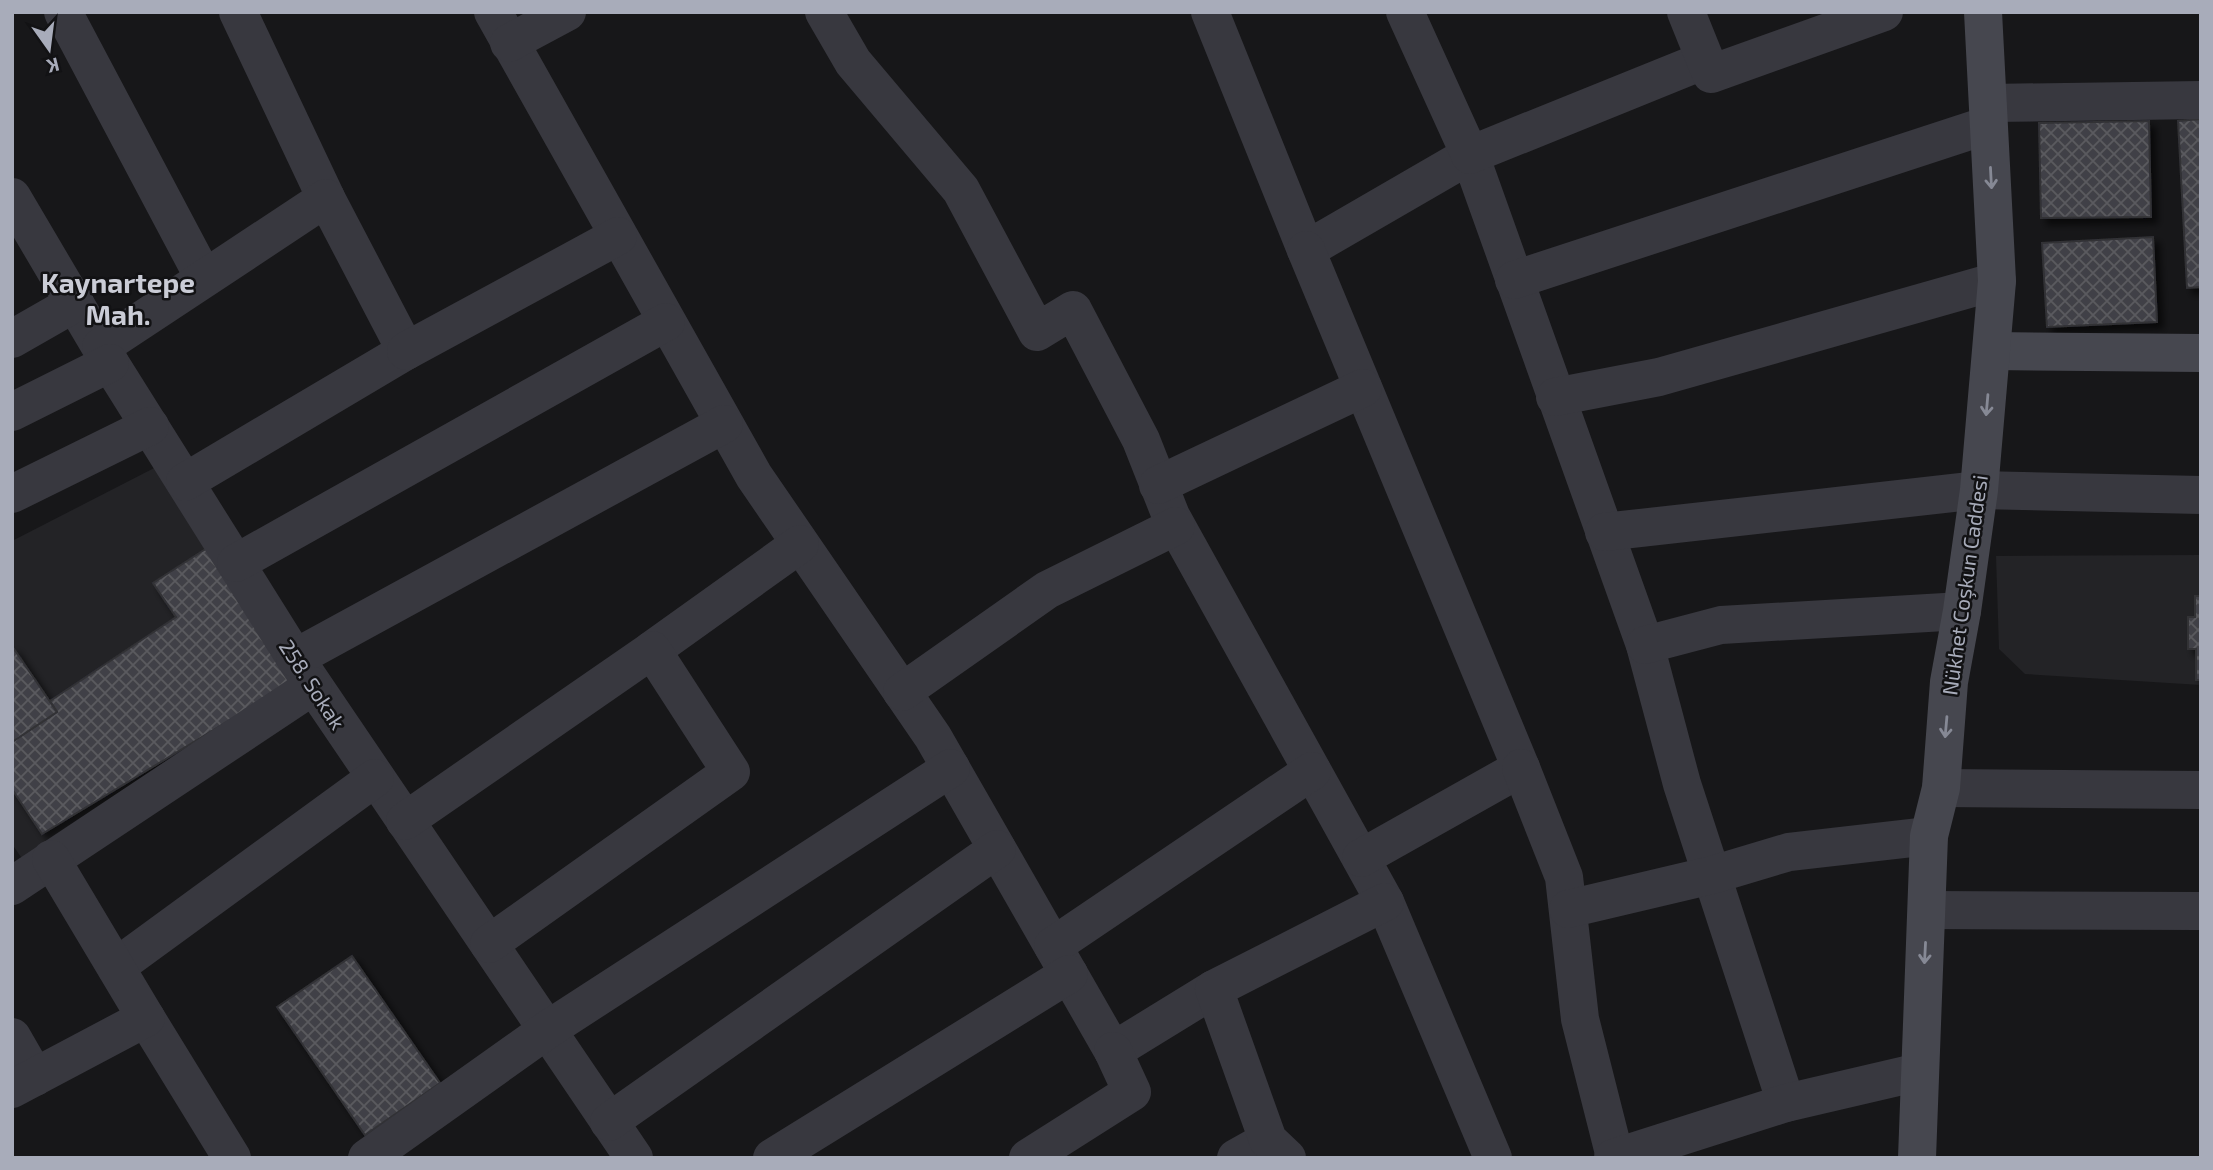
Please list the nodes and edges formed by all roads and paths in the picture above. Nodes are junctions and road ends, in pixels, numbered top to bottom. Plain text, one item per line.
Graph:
1 (63, 12) edge
2 (238, 12) edge
3 (567, 12) edge
4 (1210, 12) edge
5 (1405, 12) edge
6 (1686, 12) edge
7 (1884, 12) edge
8 (1983, 12) edge
9 (840, 18) edge
10 (501, 28) edge
11 (1705, 60) junction
12 (2201, 100) edge
13 (1989, 114) junction
14 (1470, 155) junction
15 (326, 198) junction
16 (17, 216) edge
17 (618, 236) junction
18 (1306, 250) junction
19 (204, 278) junction
20 (1514, 280) junction
21 (1997, 281) junction
22 (75, 303) junction
23 (666, 322) junction
24 (12, 339) edge
25 (406, 351) junction
26 (1992, 351) junction
27 (2201, 353) edge
28 (105, 355) junction
29 (1363, 388) junction
30 (1555, 397) junction
31 (12, 412) edge
32 (724, 424) junction
33 (150, 426) junction
34 (185, 482) junction
35 (1158, 485) junction
36 (1979, 490) junction
37 (12, 494) edge
38 (2201, 495) edge
39 (1177, 526) junction
40 (1604, 532) junction
41 (800, 544) junction
42 (236, 563) junction
43 (1962, 611) junction
44 (1646, 645) junction
45 (652, 650) junction
46 (304, 672) junction
47 (902, 692) junction
48 (951, 768) junction
49 (1521, 768) junction
50 (1312, 771) junction
51 (375, 778) junction
52 (1941, 788) junction
53 (2201, 790) edge
54 (405, 821) junction
55 (1929, 836) junction
56 (997, 849) junction
57 (1361, 858) junction
58 (51, 859) junction
59 (1712, 874) junction
60 (12, 886) edge
61 (1385, 902) junction
62 (1568, 909) junction
63 (1927, 910) junction
64 (2201, 911) edge
65 (489, 944) junction
66 (1061, 960) junction
67 (116, 967) junction
68 (1214, 989) junction
69 (146, 1018) junction
70 (547, 1030) junction
71 (12, 1037) edge
72 (1113, 1051) junction
73 (1919, 1072) junction
74 (24, 1083) edge
75 (1786, 1103) junction
76 (609, 1122) junction
77 (1264, 1152) edge
78 (232, 1158) edge
79 (367, 1158) edge
80 (634, 1158) edge
81 (772, 1158) edge
82 (1028, 1158) edge
83 (1493, 1158) edge
84 (1614, 1158) edge
85 (1917, 1158) edge

1 - 19 street
2 - 15 street
3 - 10 street
4 - 18 street
5 - 14 street
6 - 11 street
7 - 11 street
8 - 13 street, Nükhet Coşkun Caddesi
9 - 35 street
10 - 17 street
11 - 14 street
12 - 13 street
13 - 20 street
13 -> 21 street, Nükhet Coşkun Caddesi
14 - 18 street
14 - 20 street
15 - 19 street
15 - 25 street
16 - 22 street, 258. Sokak
17 - 23 street
17 - 25 street
18 - 29 street
19 - 28 street
20 - 30 street
21 - 26 street, Nükhet Coşkun Caddesi
21 - 30 street
22 - 24 street
22 - 28 street, 258. Sokak
23 - 32 street
23 - 42 street
25 - 34 street
26 - 27 street
26 -> 36 street, Nükhet Coşkun Caddesi
28 - 31 street
28 - 33 street, 258. Sokak
29 - 35 street
29 - 49 street
30 - 40 street
32 - 41 street
32 - 46 street
33 - 34 street, 258. Sokak
33 - 37 street
34 - 42 street, 258. Sokak
35 - 39 street
36 - 38 street
36 - 40 street
36 - 43 street, Nükhet Coşkun Caddesi
39 - 47 street
39 - 50 street
40 - 44 street
41 - 45 street
41 - 47 street
42 - 46 street, 258. Sokak
43 - 44 street
43 -> 52 street, Nükhet Coşkun Caddesi
44 - 59 street
45 - 54 street
45 - 65 street
46 - 51 street, 258. Sokak
46 - 58 street
47 - 48 street
48 - 56 street
48 - 70 street
49 - 57 street
49 - 62 street
50 - 57 street
50 - 66 street
51 - 54 street, 258. Sokak
51 - 67 street
52 - 53 street
52 - 55 street, Nükhet Coşkun Caddesi
54 - 65 street, 258. Sokak
55 - 59 street
55 - 63 street, Nükhet Coşkun Caddesi
56 - 66 street
56 - 76 street
57 - 61 street
58 - 60 street
58 - 67 street
59 - 62 street
59 - 75 street
61 - 68 street
61 - 83 street
62 - 84 street
63 - 64 street
63 -> 73 street, Nükhet Coşkun Caddesi
65 - 70 street, 258. Sokak
66 - 72 street
66 - 81 street
67 - 69 street
68 - 72 street
68 - 77 street
69 - 74 street
69 - 78 street
70 - 76 street, 258. Sokak
70 - 79 street
71 - 74 street
72 - 82 street
73 - 75 street
73 - 85 street, Nükhet Coşkun Caddesi
75 - 84 street
76 - 80 street, 258. Sokak

